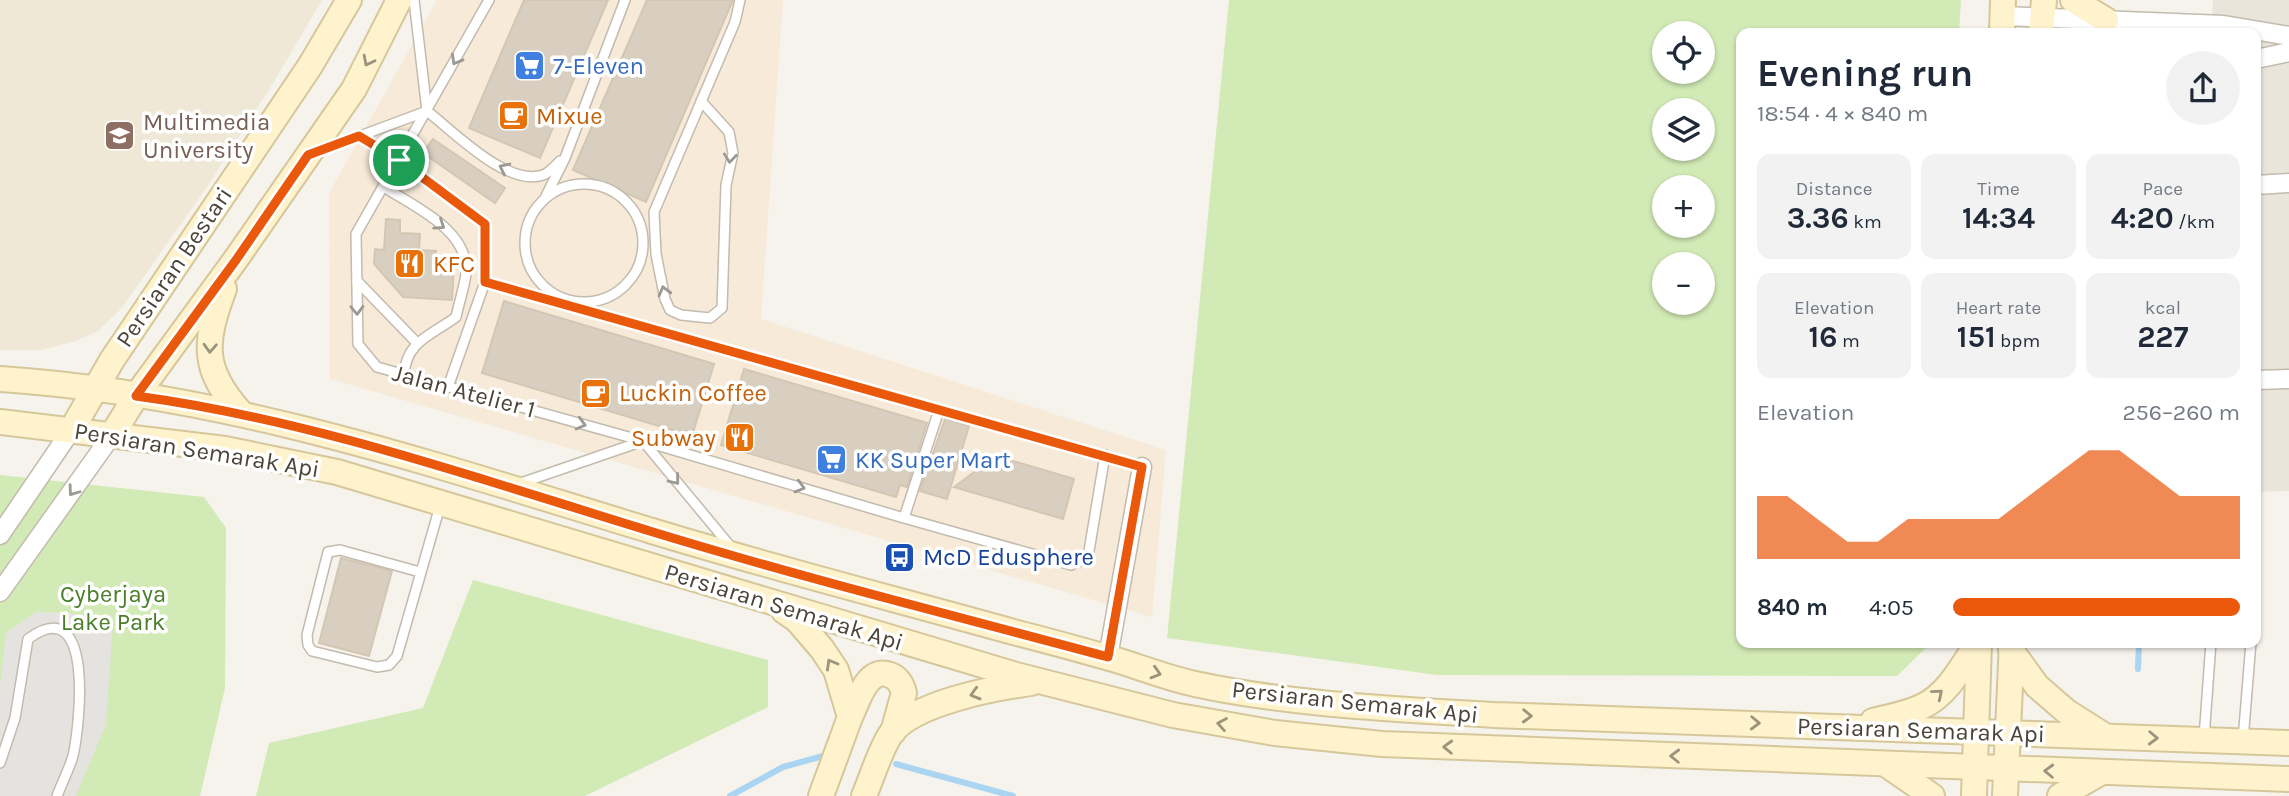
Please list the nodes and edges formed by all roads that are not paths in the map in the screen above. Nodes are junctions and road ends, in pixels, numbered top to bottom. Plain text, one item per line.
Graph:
1 (349, 0) edge
2 (399, 0) edge
3 (414, 0) edge
4 (489, 0) edge
5 (625, 0) edge
6 (740, 0) edge
7 (2073, 0) edge
8 (2002, 16) edge
9 (2042, 16) edge
10 (2106, 20) junction
11 (2249, 28) edge
12 (2261, 30) edge
13 (2289, 36) edge
14 (2289, 52) edge
15 (2261, 58) edge
16 (701, 101) junction
17 (428, 111) junction
18 (359, 136) junction
19 (308, 155) junction
20 (565, 158) junction
21 (399, 160) junction
22 (2289, 183) edge
23 (2261, 184) edge
24 (384, 187) junction
25 (545, 198) junction
26 (236, 260) junction
27 (356, 281) junction
28 (485, 282) junction
29 (416, 343) junction
30 (404, 375) junction
31 (0, 379) edge
32 (2289, 379) edge
33 (2261, 380) edge
34 (448, 387) junction
35 (93, 390) junction
36 (136, 396) junction
37 (939, 410) junction
38 (241, 412) junction
39 (0, 422) edge
40 (72, 429) junction
41 (112, 435) junction
42 (643, 441) junction
43 (1105, 455) junction
44 (1142, 467) joint
45 (510, 487) junction
46 (441, 504) junction
47 (904, 518) junction
48 (0, 535) edge
49 (738, 556) junction
50 (420, 572) junction
51 (0, 592) edge
52 (777, 605) junction
53 (1975, 648) edge
54 (1979, 648) edge
55 (2012, 648) edge
56 (2013, 648) edge
57 (2211, 648) edge
58 (2251, 648) edge
59 (1108, 657) junction
60 (1042, 682) junction
61 (850, 717) junction
62 (1853, 727) junction
63 (892, 732) junction
64 (1975, 732) junction
65 (2008, 733) junction
66 (2107, 737) junction
67 (2204, 740) junction
68 (2243, 741) junction
69 (2289, 743) edge
70 (0, 763) edge
71 (1887, 765) junction
72 (1974, 769) junction
73 (2007, 770) junction
74 (2101, 773) junction
75 (2289, 779) edge
76 (57, 796) edge
77 (821, 796) edge
78 (864, 796) edge
79 (1931, 796) edge
80 (1974, 796) edge
81 (2006, 796) edge
82 (2060, 796) edge

1 - 35 main road, Persiaran Bestari
2 -> 19 main road, Persiaran Bestari
3 - 17 lane
4 -> 17 lane, Jalan Atelier 1
5 - 20 lane
6 - 16 lane
7 - 10 main road
8 - 9 street
9 - 10 street
10 - 11 street
12 - 13 street
14 - 15 street
16 -> 16 lane
17 - 18 lane
20 -> 17 lane
17 - 21 lane, Jalan Atelier 1
18 - 19 lane
18 - 21 lane
19 - 26 main road, Persiaran Bestari
20 - 25 lane
21 - 24 lane, Jalan Atelier 1
21 - 28 lane
22 - 23 street
24 - 27 lane, Jalan Atelier 1
24 -> 29 lane
25 - 25 lane
26 - 36 main road, Persiaran Bestari
26 -> 38 main road
27 - 29 lane
27 -> 30 lane, Jalan Atelier 1
28 - 34 lane
28 - 37 lane
29 - 30 lane
30 - 34 lane, Jalan Atelier 1
31 - 35 main road, Persiaran Semarak Api
32 - 33 street
34 -> 42 lane, Jalan Atelier 1
35 - 36 main road, Persiaran Semarak Api
35 - 40 main road, Persiaran Bestari
36 - 38 main road, Persiaran Semarak Api
36 - 41 main road, Persiaran Bestari
37 - 43 lane
37 - 47 lane
38 - 45 main road, Persiaran Semarak Api
39 - 40 main road, Persiaran Semarak Api
40 - 41 main road, Persiaran Semarak Api
40 - 48 street, Persiaran Bestari
41 - 46 main road, Persiaran Semarak Api
41 -> 51 street, Persiaran Bestari
42 - 45 lane
42 -> 47 lane, Jalan Atelier 1
42 -> 49 lane
43 - 44 lane
43 - 47 lane, Jalan Atelier 1
44 - 59 street
45 - 49 main road, Persiaran Semarak Api
46 - 50 lane
46 - 52 main road, Persiaran Semarak Api
49 - 59 main road, Persiaran Semarak Api
50 - 50 lane
52 - 60 main road, Persiaran Semarak Api
61 -> 52 main road
62 -> 53 main road
54 - 64 main road
55 - 65 main road
56 - 66 main road
57 - 67 lane
58 - 68 lane
59 -> 62 main road, Persiaran Semarak Api
60 -> 63 main road
71 -> 60 main road, Persiaran Semarak Api
61 - 63 main road
61 - 77 main road
62 - 64 main road, Persiaran Semarak Api
63 - 78 main road
64 - 65 main road, Persiaran Semarak Api
64 - 72 main road
65 - 66 main road, Persiaran Semarak Api
65 - 73 main road
66 -> 67 main road, Persiaran Semarak Api
67 - 68 main road, Persiaran Semarak Api
68 - 69 main road, Persiaran Semarak Api
70 - 76 lane
71 - 72 main road, Persiaran Semarak Api
71 - 79 main road
72 - 73 main road, Persiaran Semarak Api
72 - 80 main road
74 -> 73 main road, Persiaran Semarak Api
73 - 81 main road
74 - 75 main road, Persiaran Semarak Api
74 - 82 main road

